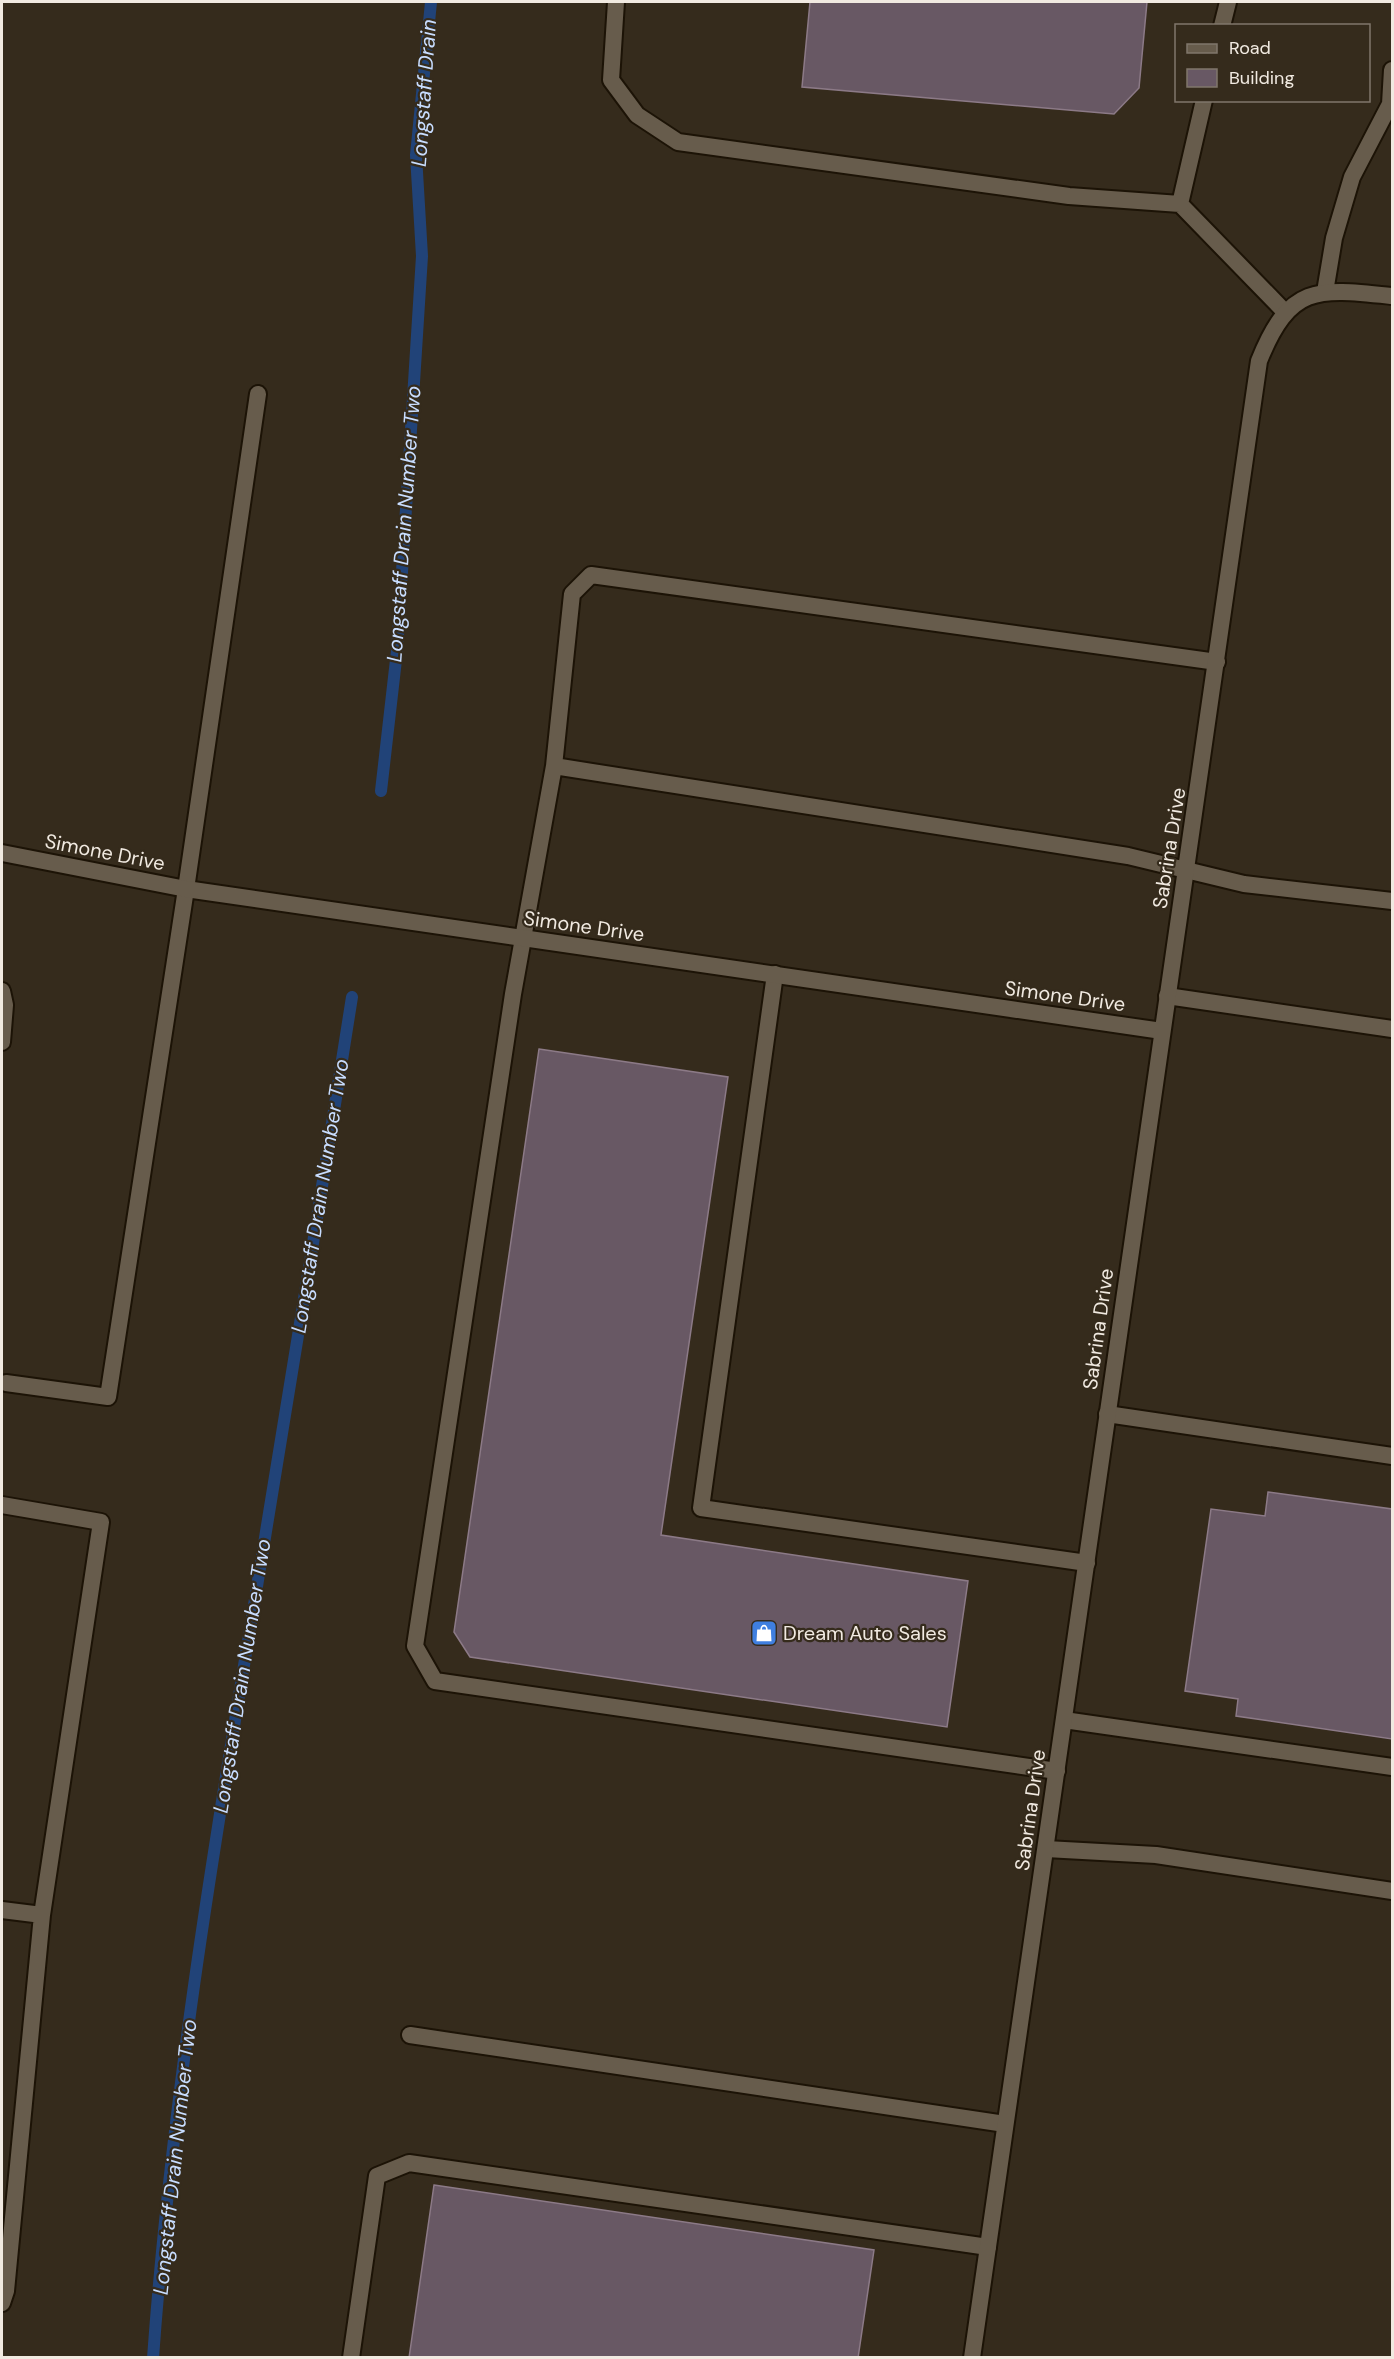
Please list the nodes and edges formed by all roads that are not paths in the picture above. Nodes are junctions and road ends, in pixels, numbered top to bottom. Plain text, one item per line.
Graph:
1 (616, 2) edge
2 (1228, 2) edge
3 (1222, 24) edge
4 (1392, 70) edge
5 (1204, 102) edge
6 (1180, 204) junction
7 (1325, 291) junction
8 (1392, 296) edge
9 (1285, 312) junction
10 (258, 394) dead end
11 (1217, 662) junction
12 (554, 766) junction
13 (2, 853) edge
14 (1187, 870) junction
15 (186, 889) junction
16 (1392, 901) edge
17 (524, 938) junction
18 (775, 974) junction
19 (2, 991) edge
20 (1167, 996) junction
21 (1392, 1029) edge
22 (1162, 1031) junction
23 (2, 1042) edge
24 (6, 1383) dead end
25 (1107, 1414) junction
26 (1392, 1456) edge
27 (2, 1506) edge
28 (1087, 1563) junction
29 (1064, 1720) junction
30 (1392, 1767) edge
31 (1057, 1770) junction
32 (1046, 1850) junction
33 (1392, 1891) edge
34 (2, 1910) edge
35 (42, 1915) junction
36 (410, 2034) dead end
37 (1005, 2124) junction
38 (988, 2247) junction
39 (2, 2303) edge
40 (351, 2358) edge
41 (972, 2358) edge

1 - 6 street
2 - 3 street
4 - 7 street
5 - 6 street
6 - 9 street
7 - 8 street
7 - 9 street
9 - 11 street, Sabrina Drive
10 - 15 street
11 - 12 street
11 - 14 street, Sabrina Drive
12 - 14 street
12 - 17 street
13 - 15 street, Simone Drive
14 - 16 street
14 - 20 street, Sabrina Drive
15 - 17 street, Simone Drive
15 - 24 street
17 - 18 street, Simone Drive
17 - 31 street
18 - 22 street, Simone Drive
18 - 28 street
19 - 23 street
20 - 21 street
20 - 22 street, Sabrina Drive
22 - 25 street, Sabrina Drive
25 - 26 street
25 - 28 street, Sabrina Drive
27 - 35 street
28 - 29 street, Sabrina Drive
29 - 30 street
29 - 31 street, Sabrina Drive
31 - 32 street, Sabrina Drive
32 - 33 street
32 - 37 street, Sabrina Drive
34 - 35 street
35 - 39 street
36 - 37 street
37 - 38 street, Sabrina Drive
38 - 40 street
38 - 41 street, Sabrina Drive

